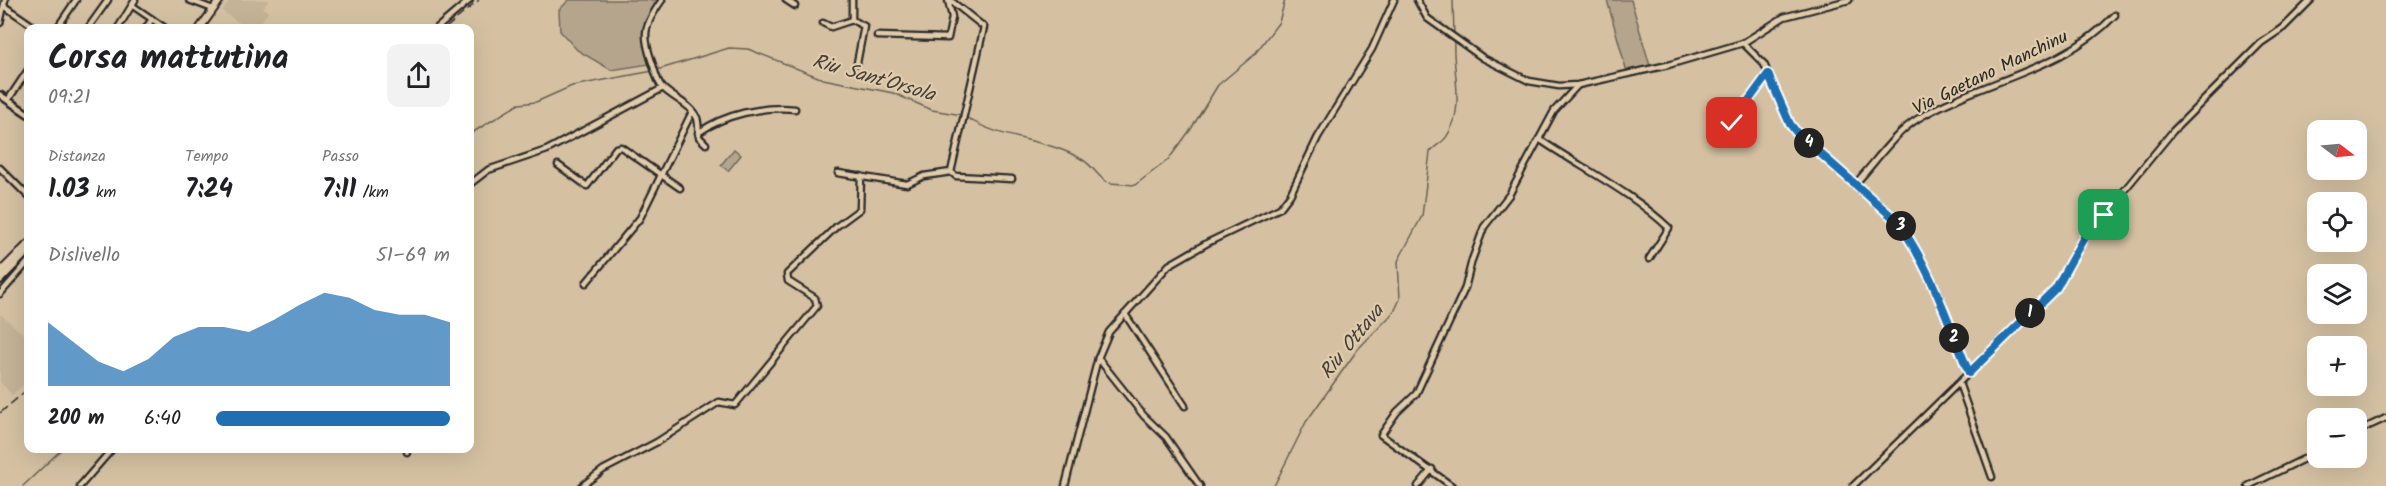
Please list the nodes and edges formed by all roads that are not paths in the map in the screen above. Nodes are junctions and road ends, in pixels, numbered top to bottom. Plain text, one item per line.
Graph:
1 (76, 0) edge
2 (108, 0) edge
3 (135, 0) edge
4 (189, 0) edge
5 (220, 0) edge
6 (470, 0) edge
7 (662, 0) edge
8 (786, 0) edge
9 (852, 0) edge
10 (949, 0) edge
11 (1394, 0) edge
12 (1417, 0) edge
13 (1849, 0) edge
14 (2311, 0) edge
15 (5, 2) edge
16 (133, 6) junction
17 (795, 6) dead end
18 (213, 9) junction
19 (2115, 15) dead end
20 (152, 20) junction
21 (852, 20) junction
22 (0, 23) edge
23 (822, 23) dead end
24 (31, 24) edge
25 (60, 24) edge
26 (91, 24) edge
27 (121, 24) edge
28 (149, 24) edge
29 (158, 24) edge
30 (203, 24) edge
31 (442, 24) edge
32 (877, 36) dead end
33 (1743, 43) junction
34 (856, 63) dead end
35 (1768, 74) junction
36 (24, 76) edge
37 (1578, 85) junction
38 (663, 88) junction
39 (0, 95) edge
40 (8, 100) junction
41 (795, 109) dead end
42 (24, 111) edge
43 (692, 112) junction
44 (1732, 123) dead end
45 (698, 133) junction
46 (1539, 139) junction
47 (706, 144) dead end
48 (558, 165) dead end
49 (0, 168) edge
50 (951, 172) junction
51 (838, 173) dead end
52 (660, 174) junction
53 (861, 176) junction
54 (1012, 179) dead end
55 (474, 181) edge
56 (1855, 184) junction
57 (680, 188) dead end
58 (24, 192) edge
59 (24, 248) edge
60 (24, 255) edge
61 (1649, 259) dead end
62 (24, 267) edge
63 (0, 272) edge
64 (0, 280) edge
65 (586, 283) dead end
66 (0, 294) edge
67 (1125, 314) junction
68 (1098, 358) junction
69 (1969, 373) junction
70 (1959, 383) junction
71 (1185, 406) dead end
72 (2386, 418) edge
73 (2367, 427) edge
74 (109, 453) edge
75 (2307, 457) edge
76 (1432, 469) junction
77 (1992, 477) dead end
78 (80, 486) edge
79 (582, 486) edge
80 (1065, 486) edge
81 (1200, 486) edge
82 (1418, 486) edge
83 (1452, 486) edge
84 (1853, 486) edge
85 (2248, 486) edge

1 - 25 street
2 - 26 street
3 - 16 street
4 - 18 street
5 - 18 main road
6 - 31 street
7 - 38 street
8 - 17 street
9 - 21 street
10 - 32 street
10 - 50 street
11 - 67 street
12 - 37 street
13 - 33 street
14 - 69 street
15 - 22 street
15 - 24 street
16 - 20 street
16 - 27 street
18 - 30 main road
19 - 56 street, Via Gaetano Manchinu
20 - 28 street
20 - 29 street
21 - 23 street
21 - 34 street
33 - 35 street
33 - 37 street
35 - 44 street
35 - 56 street
36 - 40 street
37 - 46 street
38 - 43 street
38 - 55 street
39 - 40 street
40 - 42 street
41 - 45 street
43 - 45 street
43 - 52 street
45 - 47 street
46 - 61 street
46 - 76 street
48 - 52 street
49 - 58 street
50 - 53 street
50 - 54 street
51 - 53 street
52 - 57 street
52 - 65 street
53 - 79 street
56 - 69 street
59 - 63 main road
60 - 64 main road
62 - 66 street
67 - 68 street
67 - 71 street
68 - 80 street
68 - 81 street
69 - 70 street
70 - 77 street
70 - 84 street
72 - 73 street
74 - 78 street
75 - 85 street
76 - 82 street
76 - 83 street

